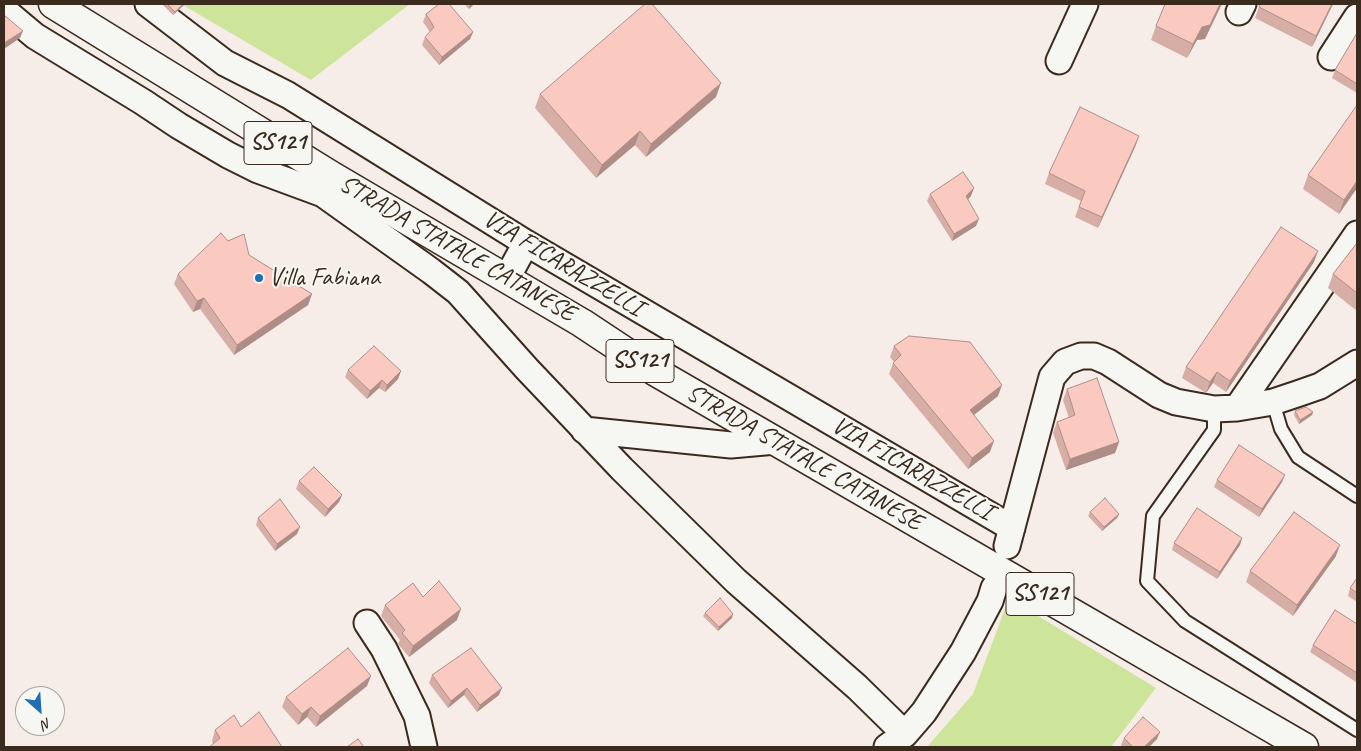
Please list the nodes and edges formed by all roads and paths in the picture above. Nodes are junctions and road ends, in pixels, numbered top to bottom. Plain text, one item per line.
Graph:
1 (53, 4) edge
2 (148, 4) edge
3 (1085, 4) edge
4 (4, 10) edge
5 (1357, 17) edge
6 (1331, 57) dead end
7 (1059, 62) dead end
8 (1357, 234) edge
9 (526, 243) junction
10 (507, 278) junction
11 (1357, 363) edge
12 (1273, 402) junction
13 (1226, 408) junction
14 (584, 430) junction
15 (776, 442) junction
16 (1357, 496) edge
17 (994, 588) dead end
18 (367, 623) dead end
19 (1357, 730) edge
20 (896, 740) edge
21 (424, 747) edge
22 (1304, 747) edge

1 - 10 main road, STRADA STATALE CATANESE / SS121
2 - 9 street, VIA FICARAZZELLI
3 - 7 street
4 - 14 street
5 - 6 street
8 - 13 street
9 - 10 street
9 - 13 street, VIA FICARAZZELLI
10 - 15 main road, STRADA STATALE CATANESE / SS121
11 - 12 street
12 - 13 street
12 - 16 lane
13 - 19 lane
14 - 15 street
14 - 20 street
15 - 22 main road, STRADA STATALE CATANESE / SS121
17 - 20 street
18 - 21 street

